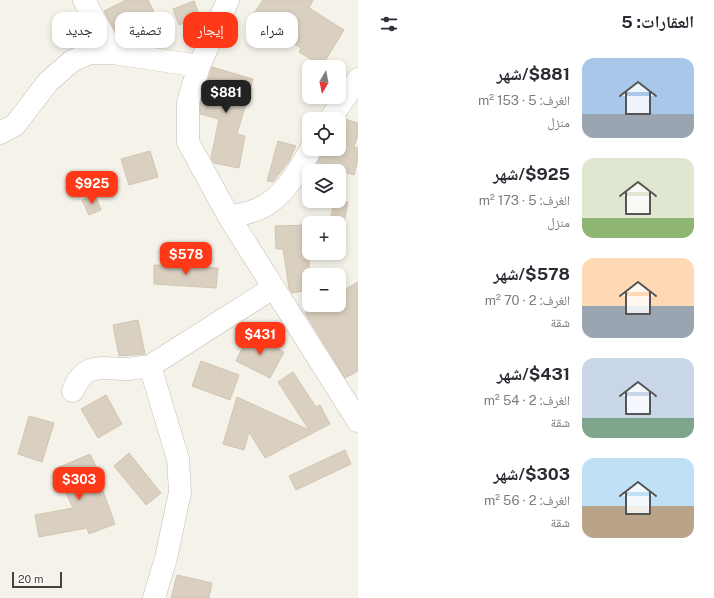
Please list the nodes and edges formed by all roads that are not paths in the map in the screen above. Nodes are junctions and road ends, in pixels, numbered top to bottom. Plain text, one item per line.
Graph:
1 (84, 0) edge
2 (228, 0) edge
3 (113, 53) junction
4 (199, 66) junction
5 (358, 79) edge
6 (335, 112) edge
7 (0, 133) edge
8 (307, 156) edge
9 (229, 217) junction
10 (273, 288) junction
11 (150, 366) junction
12 (72, 391) dead end
13 (358, 421) edge
14 (154, 598) edge

1 - 3 street
2 - 4 street
3 - 4 street
3 - 7 street
4 - 9 street
5 - 6 street
8 - 9 street
9 - 10 street
10 - 11 street
10 - 13 street
11 - 12 street
11 - 14 street

